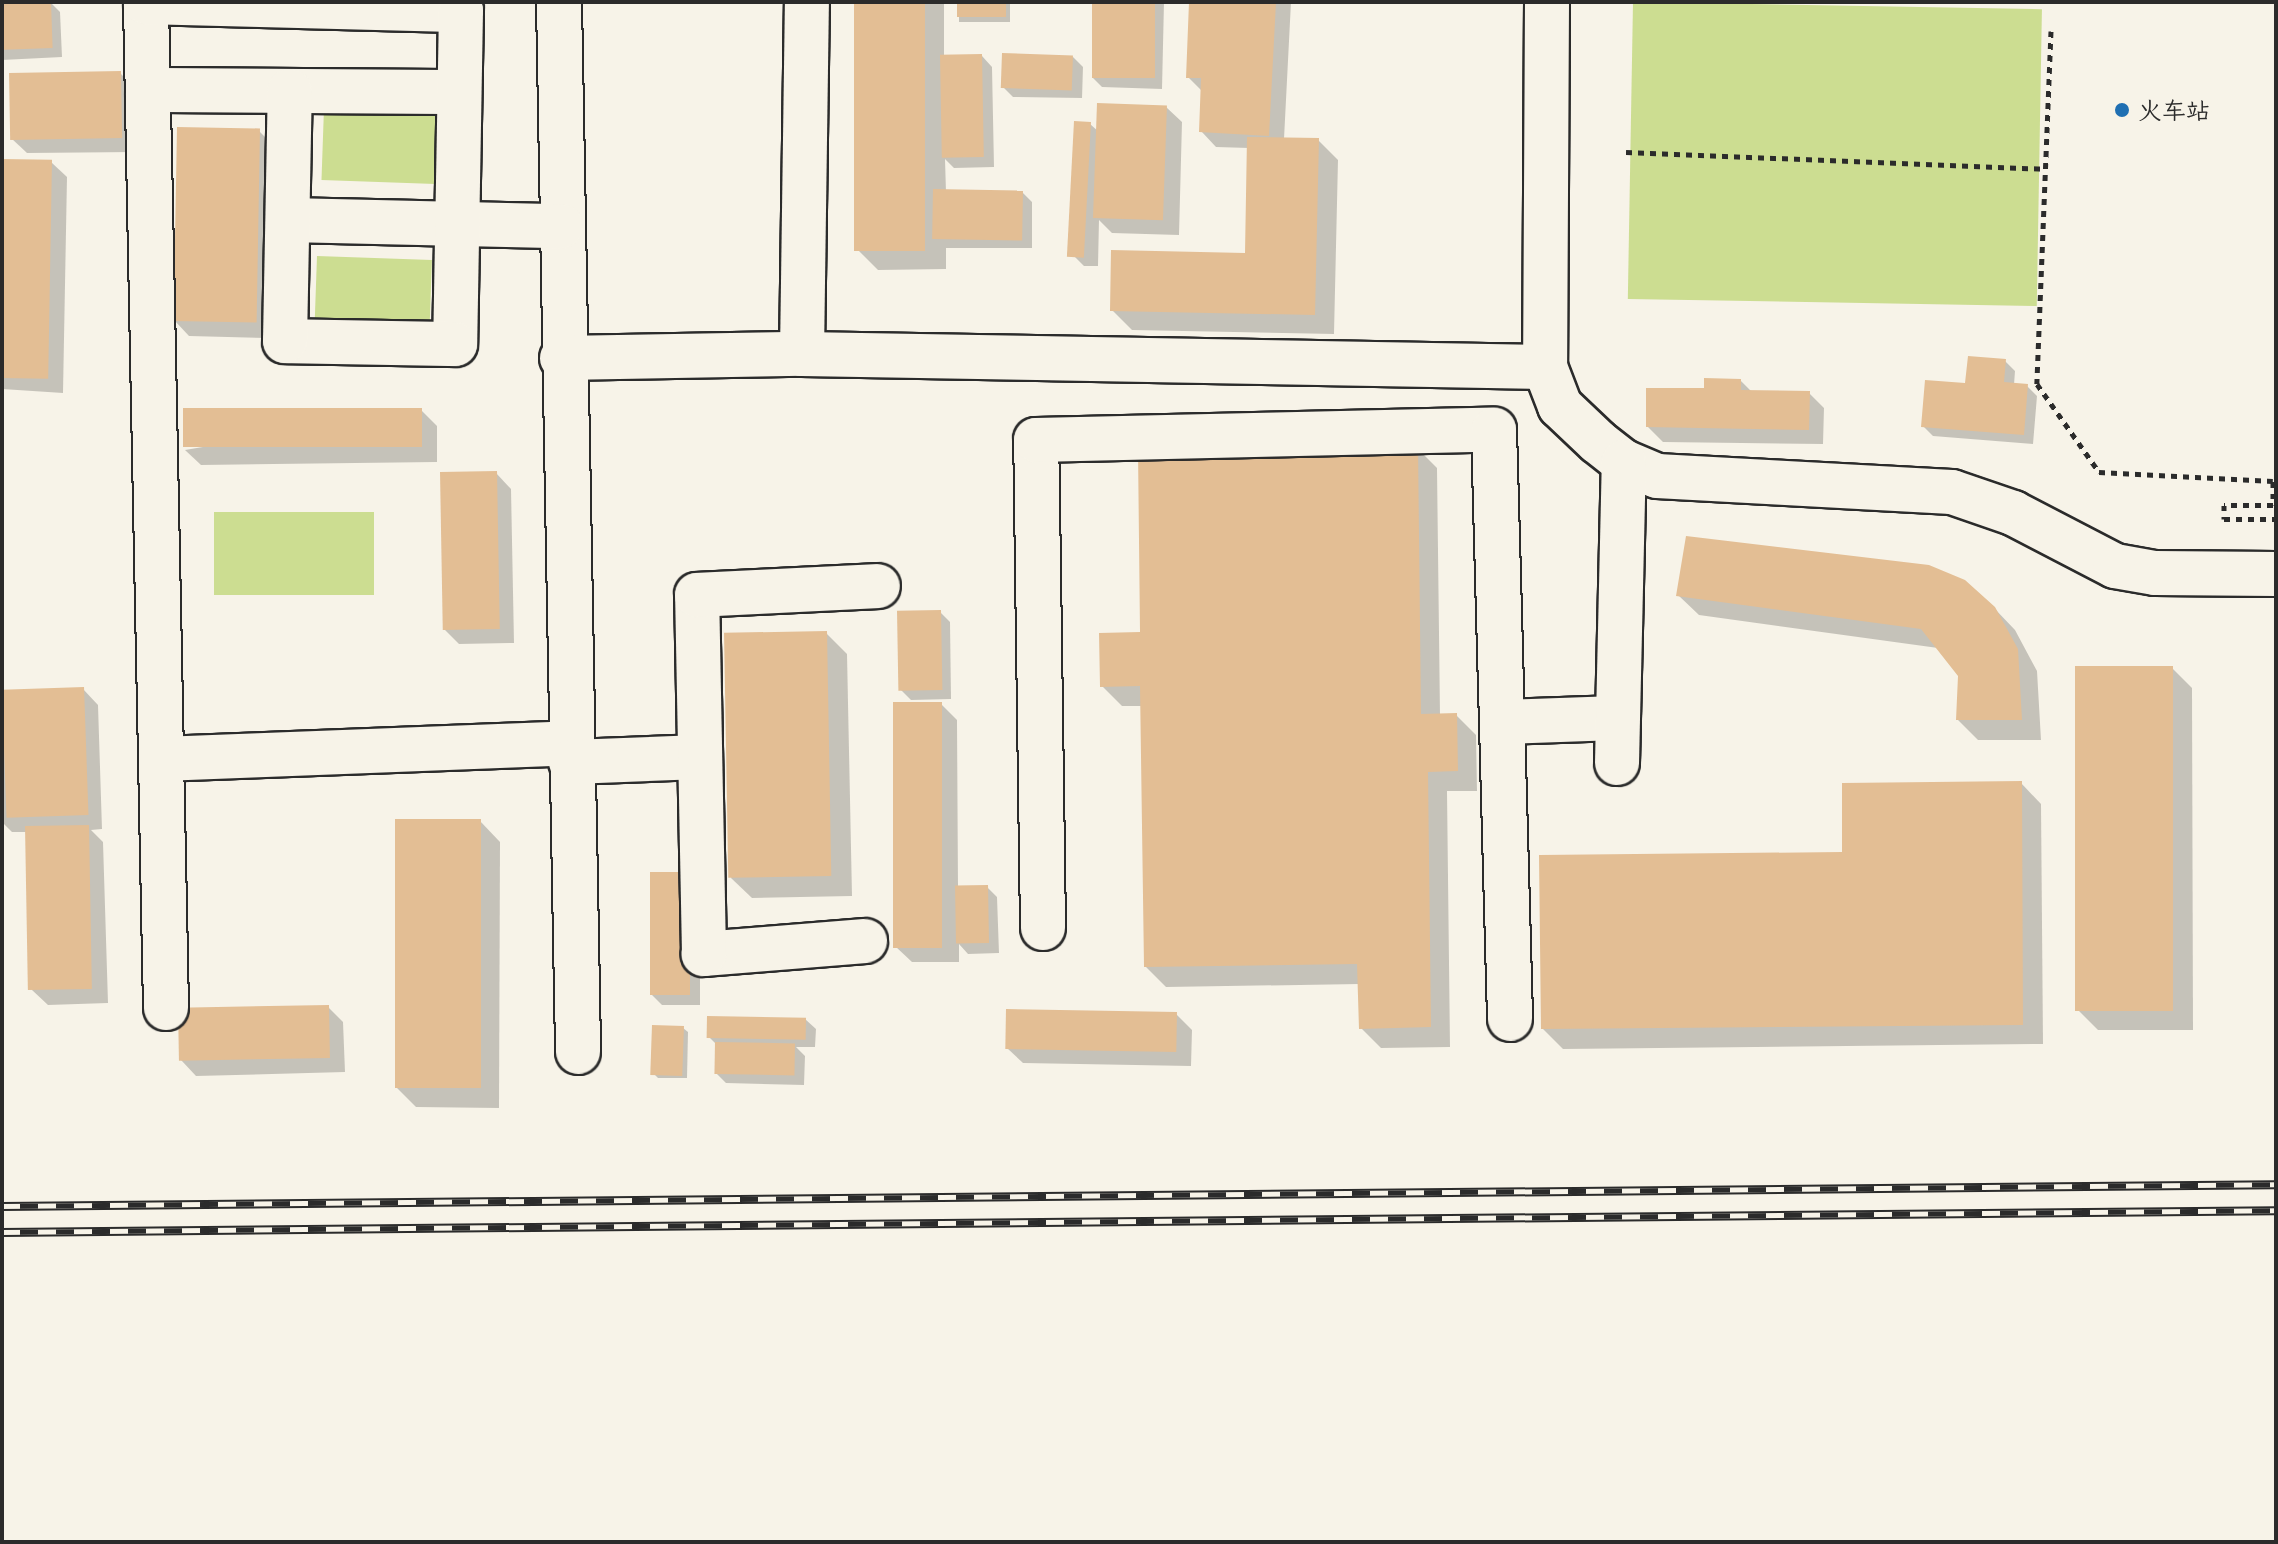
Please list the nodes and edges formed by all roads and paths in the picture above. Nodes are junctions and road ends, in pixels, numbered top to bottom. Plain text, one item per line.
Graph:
1 (559, 2) edge
2 (807, 2) edge
3 (1547, 2) edge
4 (2051, 31) dead end
5 (148, 90) junction
6 (290, 91) junction
7 (459, 92) junction
8 (1626, 152) dead end
9 (2045, 169) junction
10 (288, 220) junction
11 (457, 224) junction
12 (561, 226) junction
13 (802, 354) junction
14 (562, 358) junction
15 (1545, 367) junction
16 (1624, 462) junction
17 (2276, 519) edge
18 (2276, 574) edge
19 (878, 586) dead end
20 (1616, 718) junction
21 (1504, 722) junction
22 (571, 752) junction
23 (700, 757) junction
24 (161, 759) junction
25 (1617, 763) dead end
26 (1043, 928) dead end
27 (865, 941) dead end
28 (166, 1008) dead end
29 (1510, 1019) dead end
30 (578, 1052) dead end

1 - 12 street
2 - 13 street
3 - 15 street
4 - 9 path
5 - 6 street
5 - 7 street
5 - 24 street
6 - 7 street
6 - 10 street
7 - 11 street
8 - 9 path
9 - 17 path
10 - 11 street
10 - 11 street
11 - 12 street
12 - 14 street
13 - 14 street
13 - 15 street
14 - 22 street
15 - 16 street
16 - 18 street
16 - 20 street
19 - 23 street
20 - 21 street
20 - 25 street
21 - 26 street
21 - 29 street
22 - 23 street
22 - 24 street
22 - 30 street
23 - 27 street
24 - 28 street

